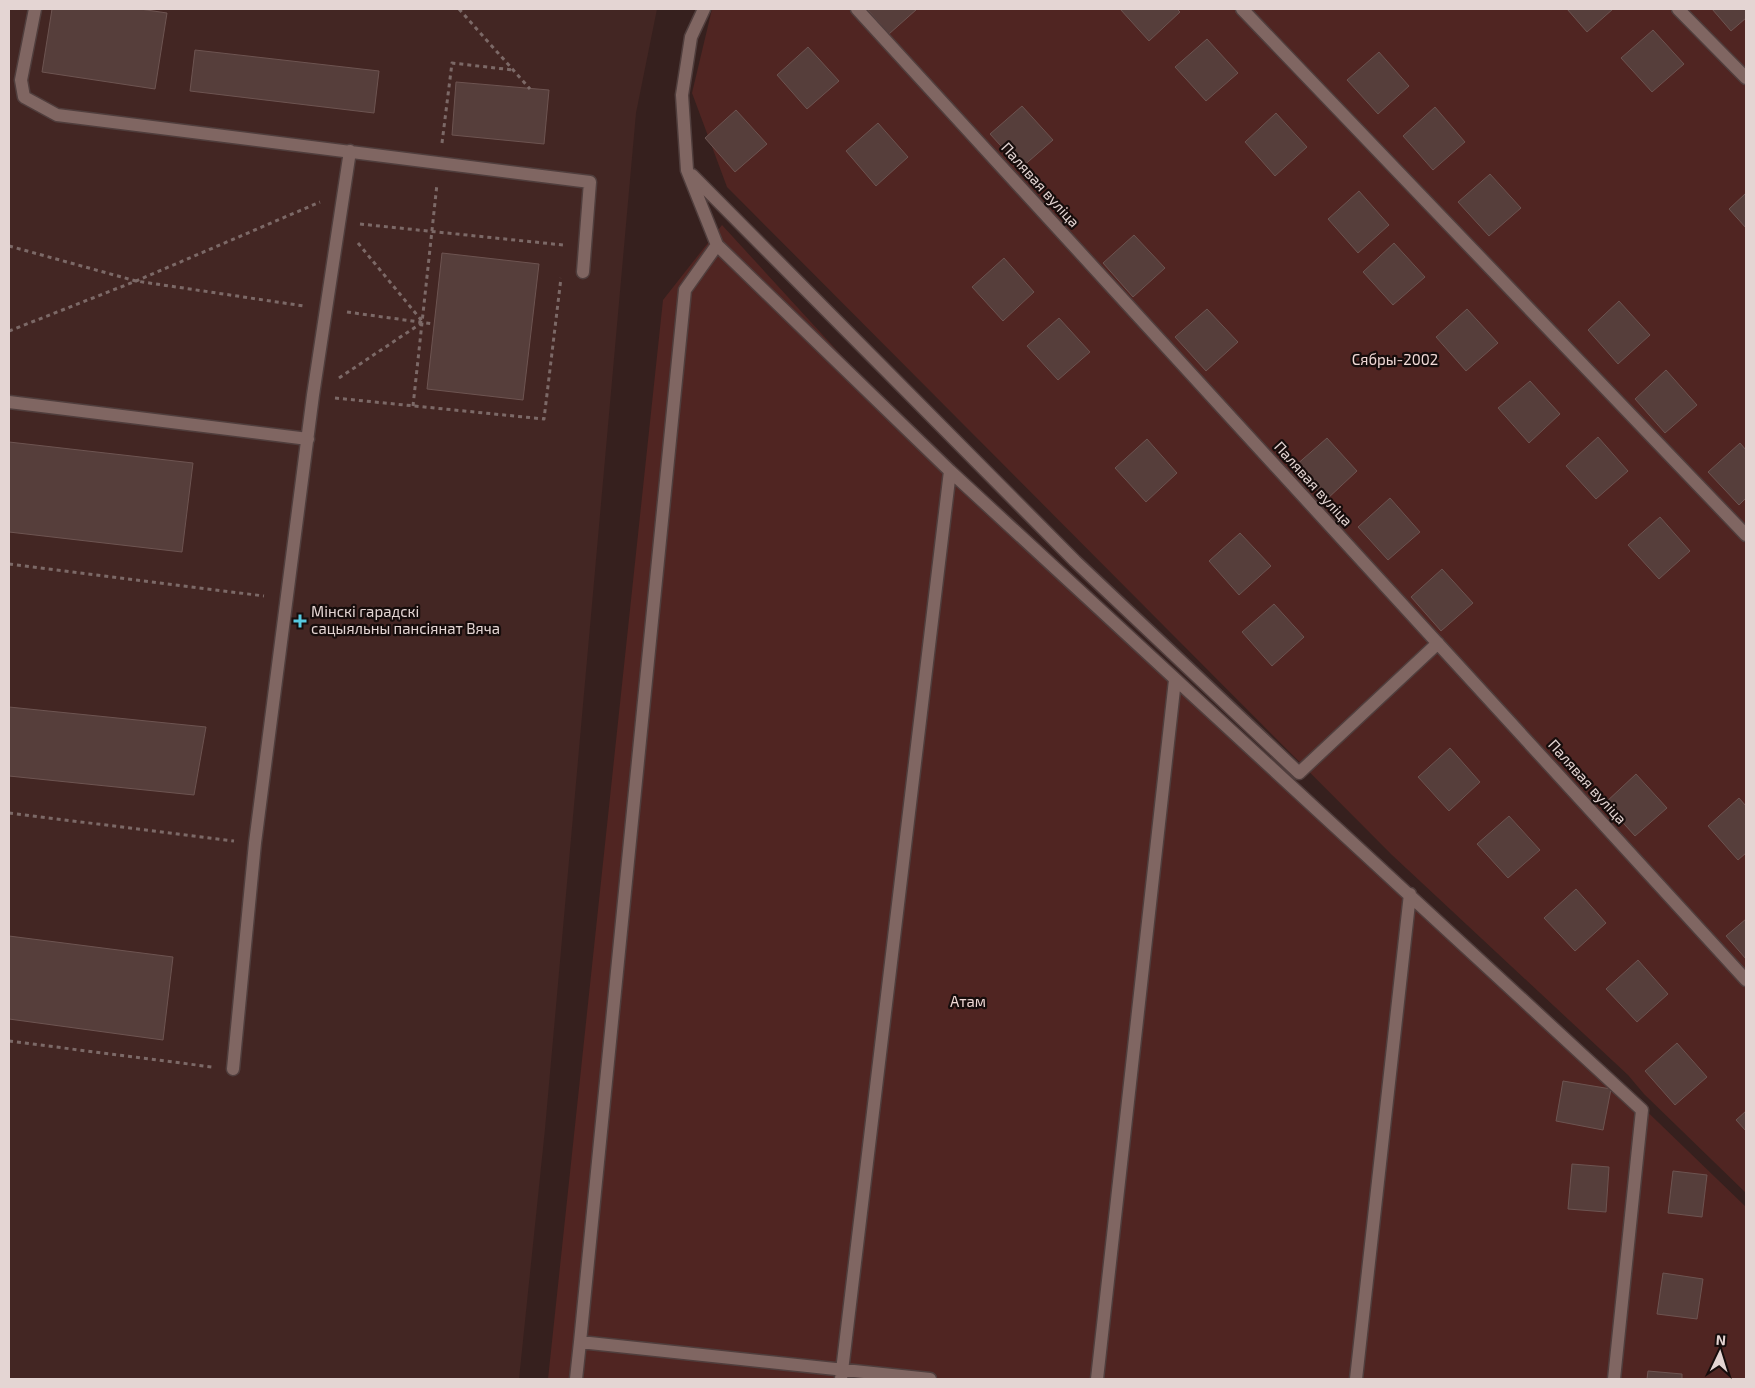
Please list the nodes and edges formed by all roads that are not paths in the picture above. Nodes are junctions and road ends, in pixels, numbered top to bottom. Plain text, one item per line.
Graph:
1 (35, 9) edge
2 (704, 9) edge
3 (857, 9) edge
4 (1242, 9) edge
5 (1678, 9) edge
6 (1746, 78) edge
7 (15, 81) edge
8 (350, 151) junction
9 (687, 170) junction
10 (717, 245) junction
11 (583, 272) dead end
12 (9, 402) edge
13 (308, 439) junction
14 (950, 470) junction
15 (1746, 535) edge
16 (1438, 643) junction
17 (1174, 680) junction
18 (1410, 894) junction
19 (1746, 980) edge
20 (233, 1070) road end
21 (580, 1342) junction
22 (842, 1375) edge
23 (576, 1379) edge
24 (930, 1379) edge
25 (1097, 1379) edge
26 (1356, 1379) edge
27 (1614, 1379) edge

1 - 7 lane
2 - 9 lane
3 - 16 lane, Палявая вуліца
4 - 15 lane
5 - 6 lane
7 - 8 lane
8 - 11 lane
8 - 13 lane
9 - 10 lane
9 - 16 lane
10 - 14 lane
10 - 21 lane
12 - 13 lane
13 - 20 lane
14 - 17 lane
14 - 22 lane
16 - 19 lane, Палявая вуліца
17 - 18 lane
17 - 25 lane
18 - 26 lane
18 - 27 lane
21 - 22 lane
21 - 23 lane
22 - 24 lane

